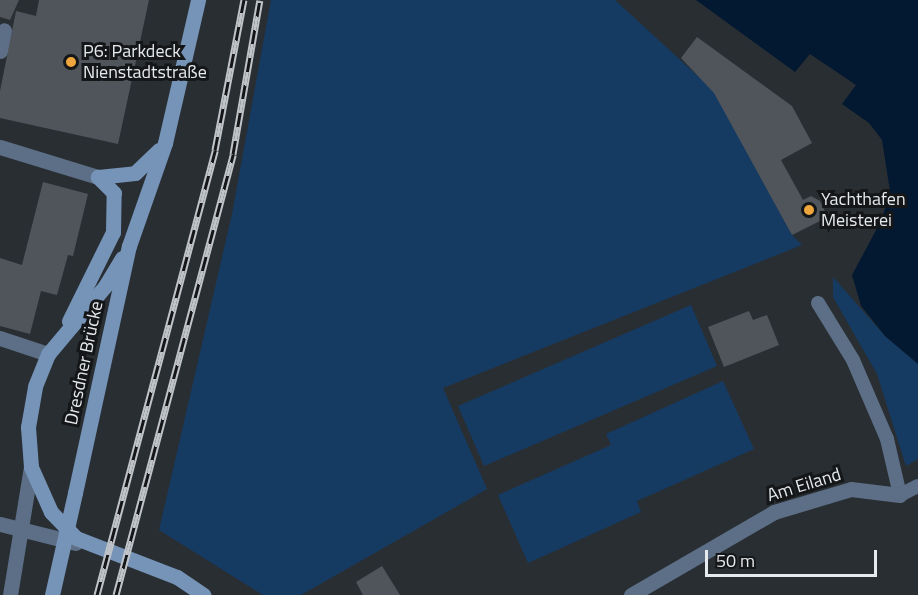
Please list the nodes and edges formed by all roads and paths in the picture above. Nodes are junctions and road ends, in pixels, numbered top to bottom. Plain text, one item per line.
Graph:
1 (198, 0) edge
2 (2, 30) edge
3 (0, 51) edge
4 (165, 143) junction
5 (0, 147) edge
6 (98, 177) junction
7 (129, 246) junction
8 (818, 303) dead end
9 (66, 329) junction
10 (0, 338) edge
11 (48, 354) junction
12 (31, 467) junction
13 (918, 486) edge
14 (900, 495) junction
15 (0, 524) edge
16 (20, 530) junction
17 (90, 546) junction
18 (10, 595) edge
19 (52, 595) edge
20 (204, 595) edge
21 (631, 595) edge

1 - 4 main road, Dresdner Brücke
2 - 3 street
4 - 6 main road
4 - 7 main road, Dresdner Brücke
5 - 6 street
6 - 9 main road
7 - 9 main road
7 - 19 main road, Dresdner Brücke, bridge
8 - 14 lane
9 - 11 main road
10 - 11 street
11 - 12 main road
12 - 16 street
12 - 17 main road
13 - 14 lane
14 - 21 street, Am Eiland
15 - 16 street
16 - 17 street
16 - 18 street
17 - 20 main road

